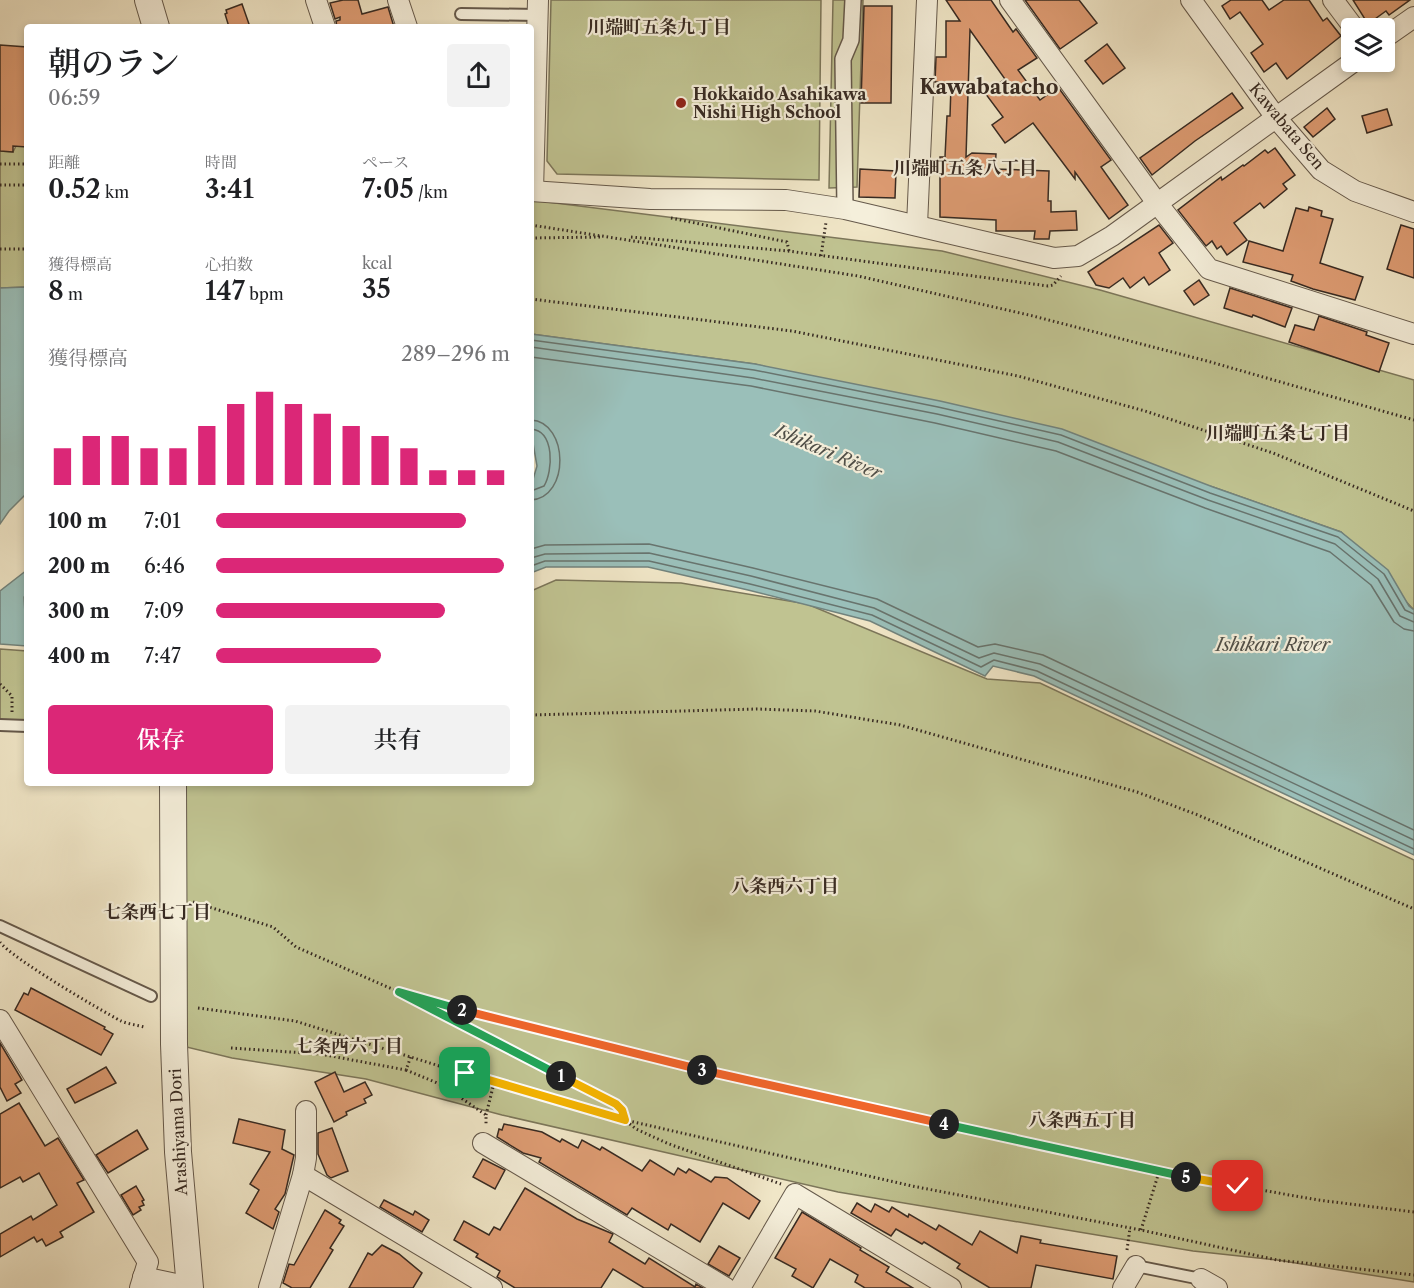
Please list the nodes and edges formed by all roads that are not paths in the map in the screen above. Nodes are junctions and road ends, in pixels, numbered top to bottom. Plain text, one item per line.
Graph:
1 (148, 0) edge
2 (316, 0) edge
3 (398, 0) edge
4 (853, 0) edge
5 (927, 0) edge
6 (1010, 0) edge
7 (1191, 0) edge
8 (1333, 0) edge
9 (538, 7) edge
10 (461, 14) dead end
11 (1414, 17) edge
12 (1346, 18) edge
13 (155, 24) edge
14 (324, 24) edge
15 (406, 24) edge
16 (1395, 30) edge
17 (1341, 71) edge
18 (1277, 119) junction
19 (534, 130) edge
20 (534, 191) edge
21 (1157, 203) junction
22 (845, 209) junction
23 (1414, 212) edge
24 (917, 225) junction
25 (1414, 334) edge
26 (6, 725) edge
27 (24, 726) edge
28 (173, 786) edge
29 (0, 926) edge
30 (151, 996) dead end
31 (0, 1020) edge
32 (306, 1111) dead end
33 (483, 1143) road end
34 (303, 1175) junction
35 (1131, 1261) joint
36 (142, 1283) edge
37 (1209, 1283) edge
38 (190, 1288) edge
39 (269, 1288) edge
40 (492, 1288) edge
41 (726, 1288) edge
42 (740, 1288) edge
43 (951, 1288) edge
44 (1123, 1288) edge

1 - 13 street
2 - 14 street
3 - 15 street
4 - 22 street
5 - 24 street
6 - 21 street
7 - 18 street, Kawabata Sen
8 - 12 street
9 - 10 lane
9 - 19 street
11 - 16 street
17 - 18 street
18 - 21 street
18 - 23 street, Kawabata Sen
20 - 22 street
21 - 24 street
21 - 25 street
22 - 24 street
26 - 27 lane
28 - 38 street, Arashiyama Dori
29 - 30 lane
31 - 36 street
32 - 34 street
33 - 41 street
34 - 39 street
34 - 40 street
35 - 37 lane
35 - 44 street
36 - 38 street
42 - 43 street

